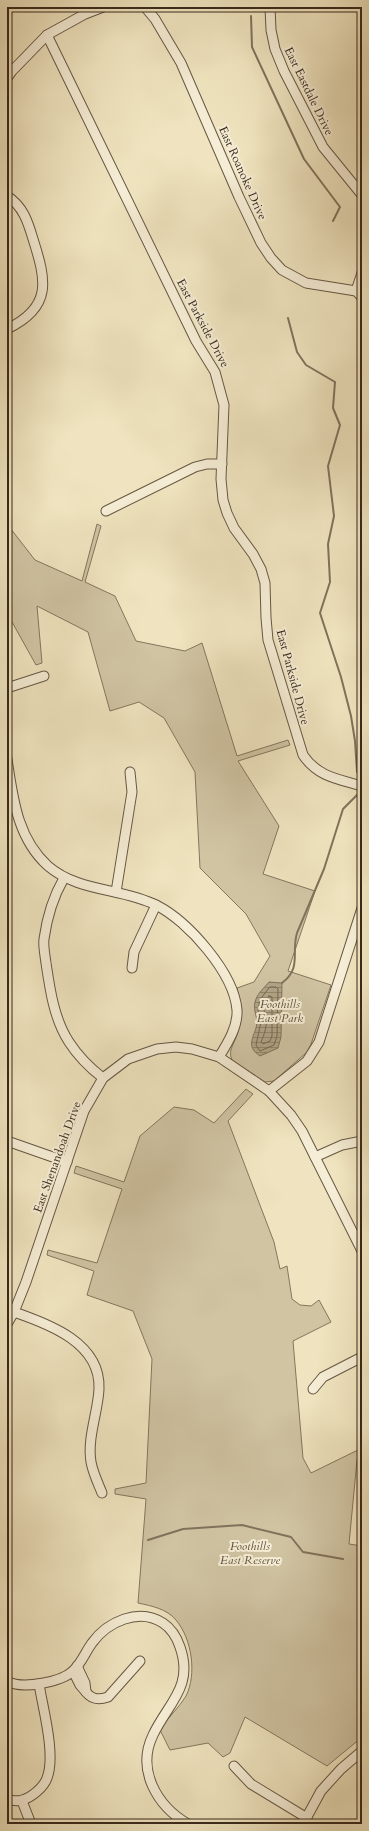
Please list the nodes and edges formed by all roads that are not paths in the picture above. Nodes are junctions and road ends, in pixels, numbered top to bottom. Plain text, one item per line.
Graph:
1 (103, 7) edge
2 (145, 7) edge
3 (270, 7) edge
4 (47, 35) junction
5 (7, 78) edge
6 (362, 195) edge
7 (7, 196) edge
8 (362, 273) edge
9 (359, 294) edge
10 (7, 329) edge
11 (222, 464) junction
12 (106, 511) dead end
13 (44, 676) dead end
14 (7, 688) edge
15 (7, 759) edge
16 (130, 772) dead end
17 (362, 786) edge
18 (64, 878) junction
19 (116, 892) junction
20 (156, 905) junction
21 (362, 908) edge
22 (132, 968) dead end
23 (219, 1058) junction
24 (103, 1078) junction
25 (269, 1091) junction
26 (7, 1141) edge
27 (362, 1141) edge
28 (315, 1157) junction
29 (67, 1162) junction
30 (362, 1252) edge
31 (14, 1312) junction
32 (7, 1324) edge
33 (362, 1357) edge
34 (313, 1389) dead end
35 (102, 1493) dead end
36 (140, 1661) dead end
37 (75, 1668) junction
38 (7, 1681) edge
39 (39, 1684) junction
40 (362, 1751) edge
41 (234, 1766) dead end
42 (7, 1800) edge
43 (22, 1800) junction
44 (305, 1821) edge
45 (31, 1824) edge
46 (188, 1824) edge

1 - 4 street
2 - 9 street, East Roanoke Drive
3 - 6 street, East Eastdale Drive
4 - 5 street
4 - 11 street, East Parkside Drive
7 - 10 street
8 - 9 street
11 - 12 street
11 - 17 street, East Parkside Drive
13 - 14 street
15 - 18 street
16 - 19 street
18 - 19 street
18 - 24 street
19 - 20 street
20 - 22 street
20 - 23 street
21 - 25 street
23 - 24 street, East Shenandoah Drive
23 - 25 street, East Shenandoah Drive
24 - 29 street, East Shenandoah Drive
25 - 28 street, East Shenandoah Drive
26 - 29 street
27 - 28 street
28 - 30 street, East Shenandoah Drive
29 - 31 street, East Shenandoah Drive
31 - 32 street, East Shenandoah Drive
31 - 35 street
33 - 34 street
36 - 37 street
37 - 39 street
37 - 46 street
38 - 39 street
39 - 43 street
40 - 44 street
41 - 44 street
42 - 43 street
43 - 45 street

